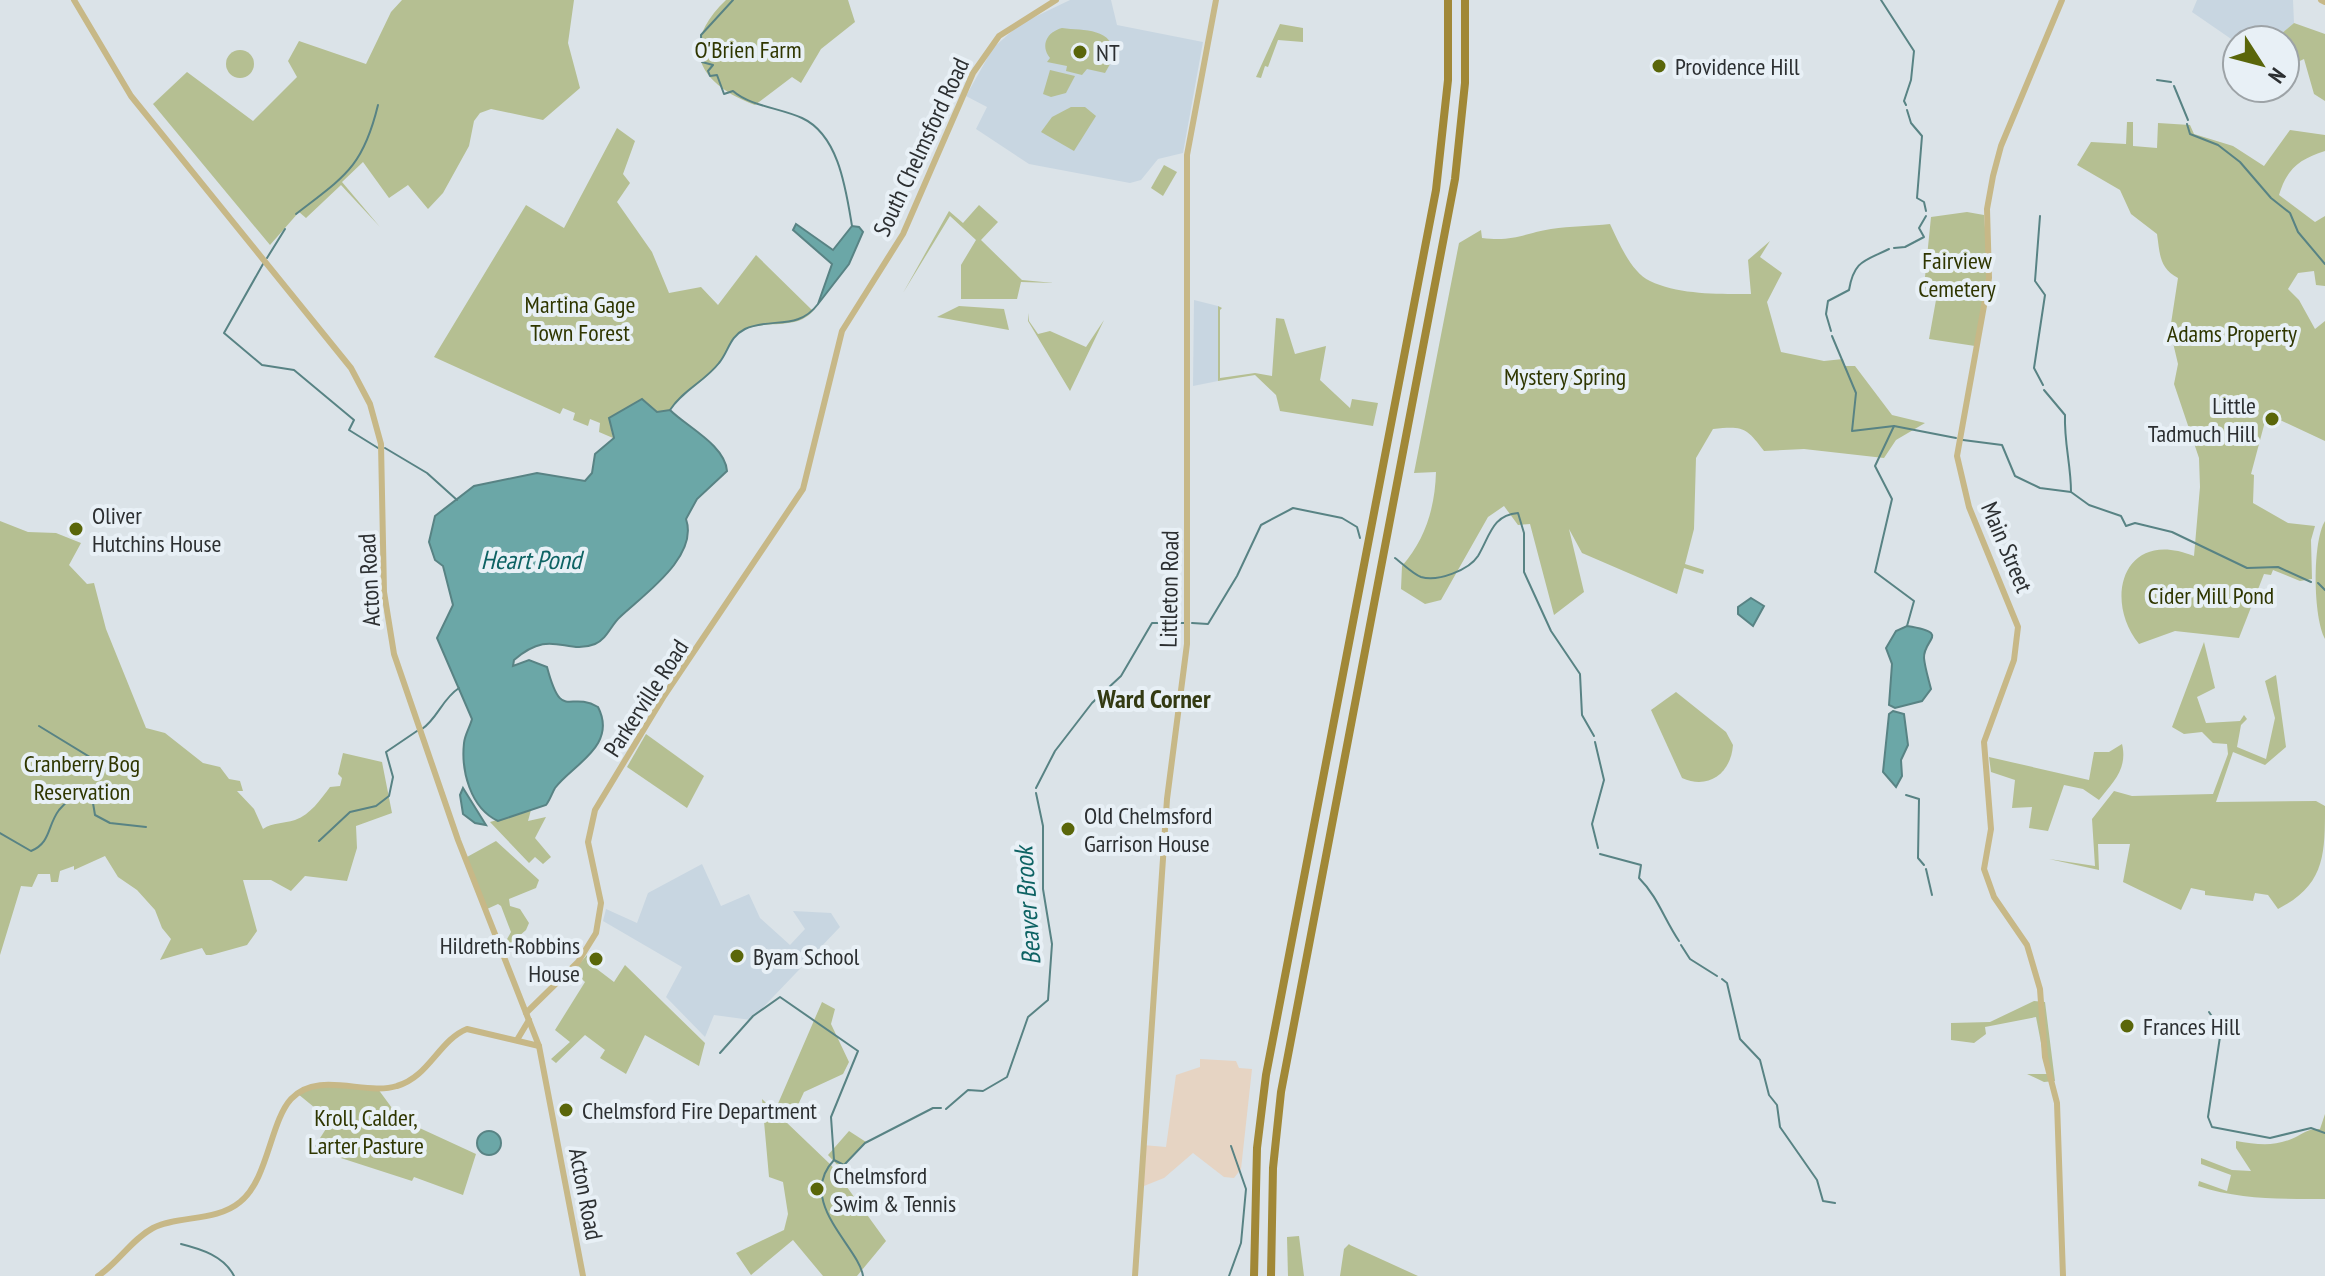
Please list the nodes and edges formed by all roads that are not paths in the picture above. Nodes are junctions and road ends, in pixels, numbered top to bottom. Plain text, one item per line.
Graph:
1 (74, 0) edge
2 (1056, 0) edge
3 (1216, 0) edge
4 (1448, 0) edge
5 (1465, 0) edge
6 (2062, 0) edge
7 (787, 515) joint
8 (527, 1016) junction
9 (516, 1041) junction
10 (539, 1046) junction
11 (98, 1276) edge
12 (583, 1276) edge
13 (1135, 1276) edge
14 (1254, 1276) edge
15 (1271, 1276) edge
16 (2063, 1276) edge

1 - 8 main road, Acton Road
2 - 7 main road, South Chelmsford Road
3 - 13 main road, Littleton Road
4 - 14 highway
5 - 15 highway
6 - 16 main road, Main Street
7 - 8 main road, Parkerville Road
8 - 9 main road
8 - 10 main road, Acton Road
9 - 10 main road
9 - 11 main road
10 - 12 main road, Acton Road

